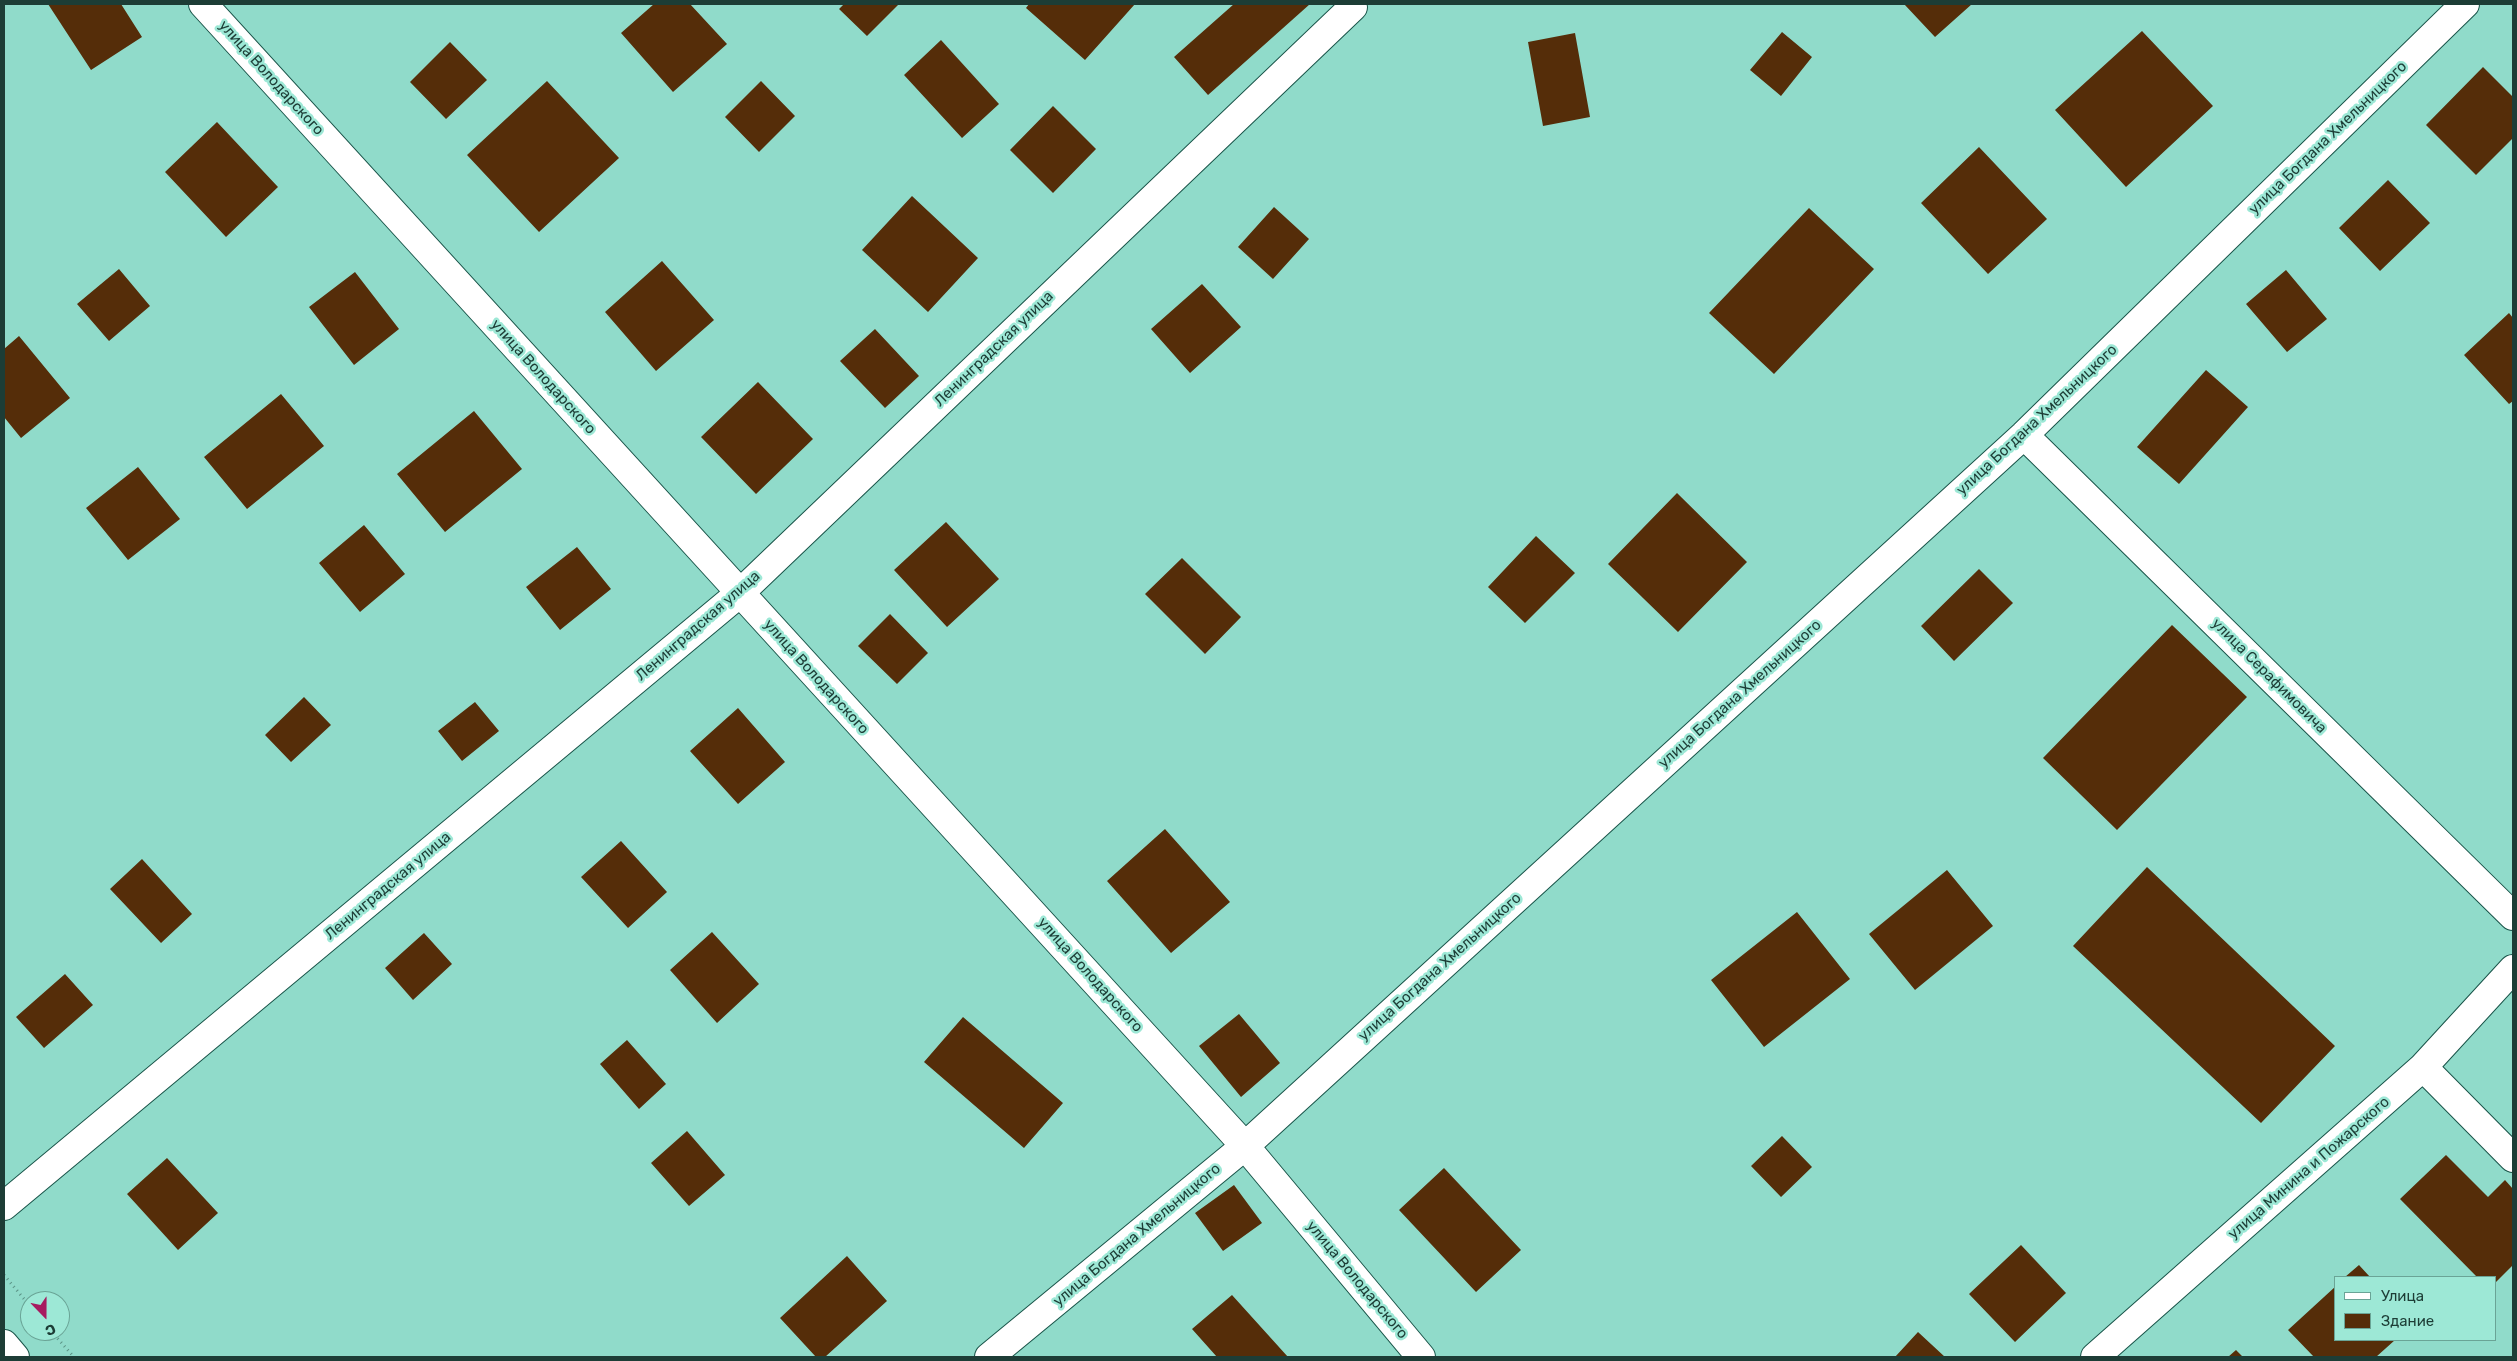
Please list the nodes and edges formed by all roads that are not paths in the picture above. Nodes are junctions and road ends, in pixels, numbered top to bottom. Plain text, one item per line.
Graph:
1 (203, 4) edge
2 (2465, 4) edge
3 (1353, 5) edge
4 (2024, 435) junction
5 (740, 593) junction
6 (2513, 916) edge
7 (2513, 969) edge
8 (2423, 1067) junction
9 (1245, 1146) junction
10 (2513, 1158) edge
11 (4, 1206) edge
12 (4, 1344) edge
13 (15, 1357) edge
14 (989, 1357) edge
15 (1421, 1357) edge
16 (2095, 1357) edge

1 - 5 street, улица Володарского
2 - 4 street, улица Богдана Хмельницкого
3 - 5 street, Ленинградская улица
4 - 6 street, улица Серафимовича
4 - 9 street, улица Богдана Хмельницкого
5 - 9 street, улица Володарского
5 - 11 street, Ленинградская улица
7 - 8 street, улица Минина и Пожарского
8 - 10 street
8 - 16 street, улица Минина и Пожарского
9 - 14 street, улица Богдана Хмельницкого
9 - 15 street, улица Володарского
12 - 13 street

